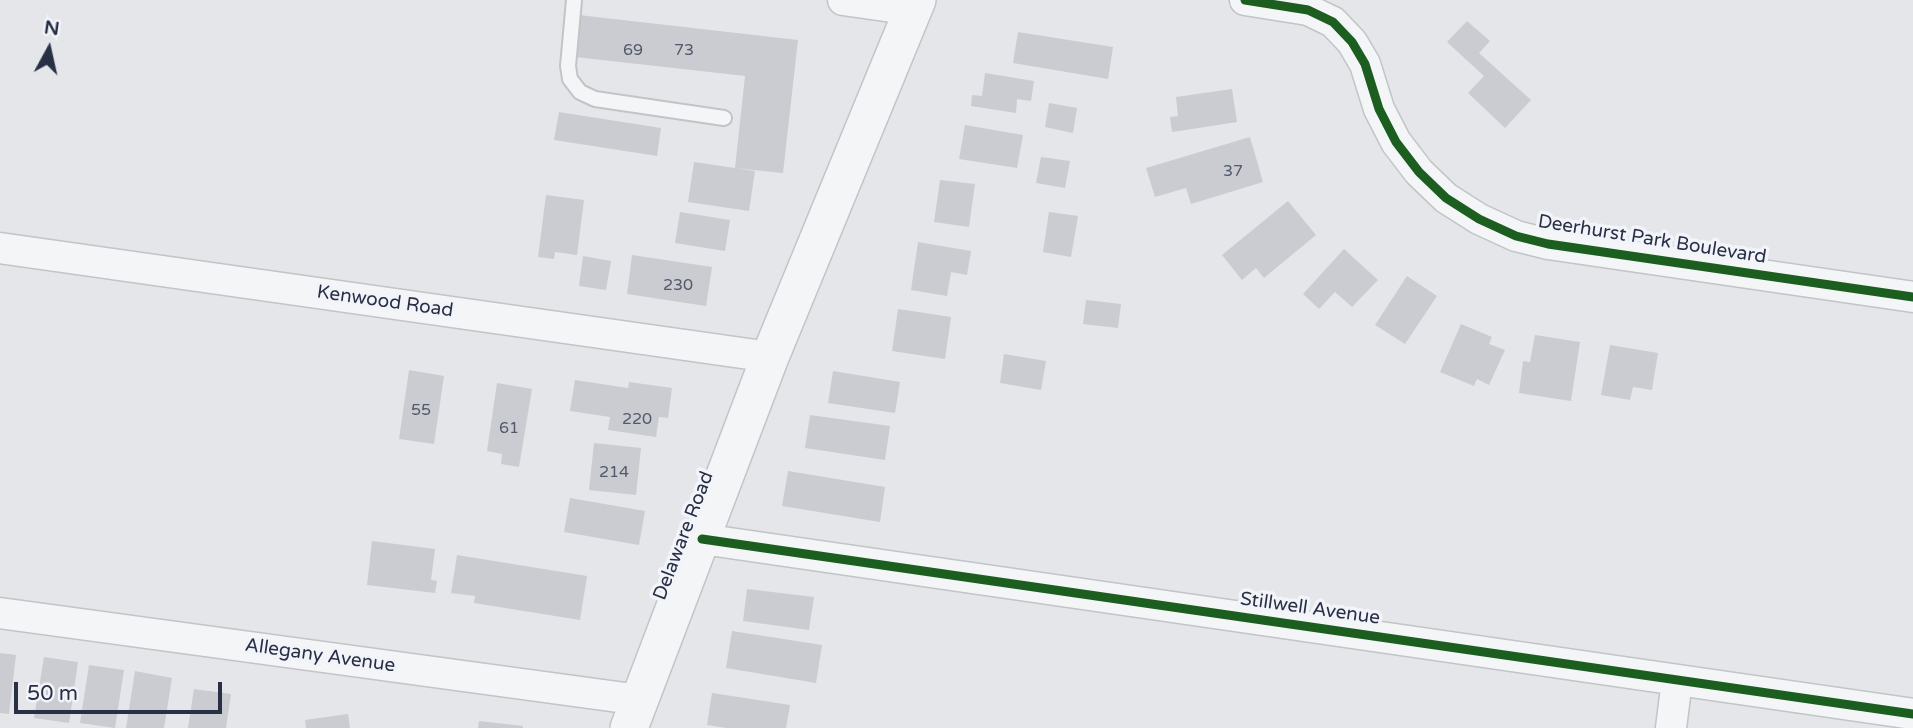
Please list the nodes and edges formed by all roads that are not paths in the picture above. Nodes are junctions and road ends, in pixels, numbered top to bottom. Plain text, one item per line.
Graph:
1 (574, 0) edge
2 (843, 0) edge
3 (1245, 0) edge
4 (915, 5) edge
5 (724, 118) dead end
6 (0, 248) edge
7 (1913, 297) edge
8 (770, 357) junction
9 (702, 539) junction
10 (0, 613) edge
11 (1677, 680) junction
12 (634, 714) edge
13 (1913, 714) edge
14 (1671, 728) edge

1 - 5 lane
2 - 4 street
3 - 7 street, Deerhurst Park Boulevard
4 - 8 street, Delaware Road
6 - 8 street, Kenwood Road
8 - 9 street, Delaware Road
9 - 11 street, Stillwell Avenue
9 - 12 street, Delaware Road
10 - 12 street, Allegany Avenue
11 - 13 street, Stillwell Avenue
11 - 14 street

